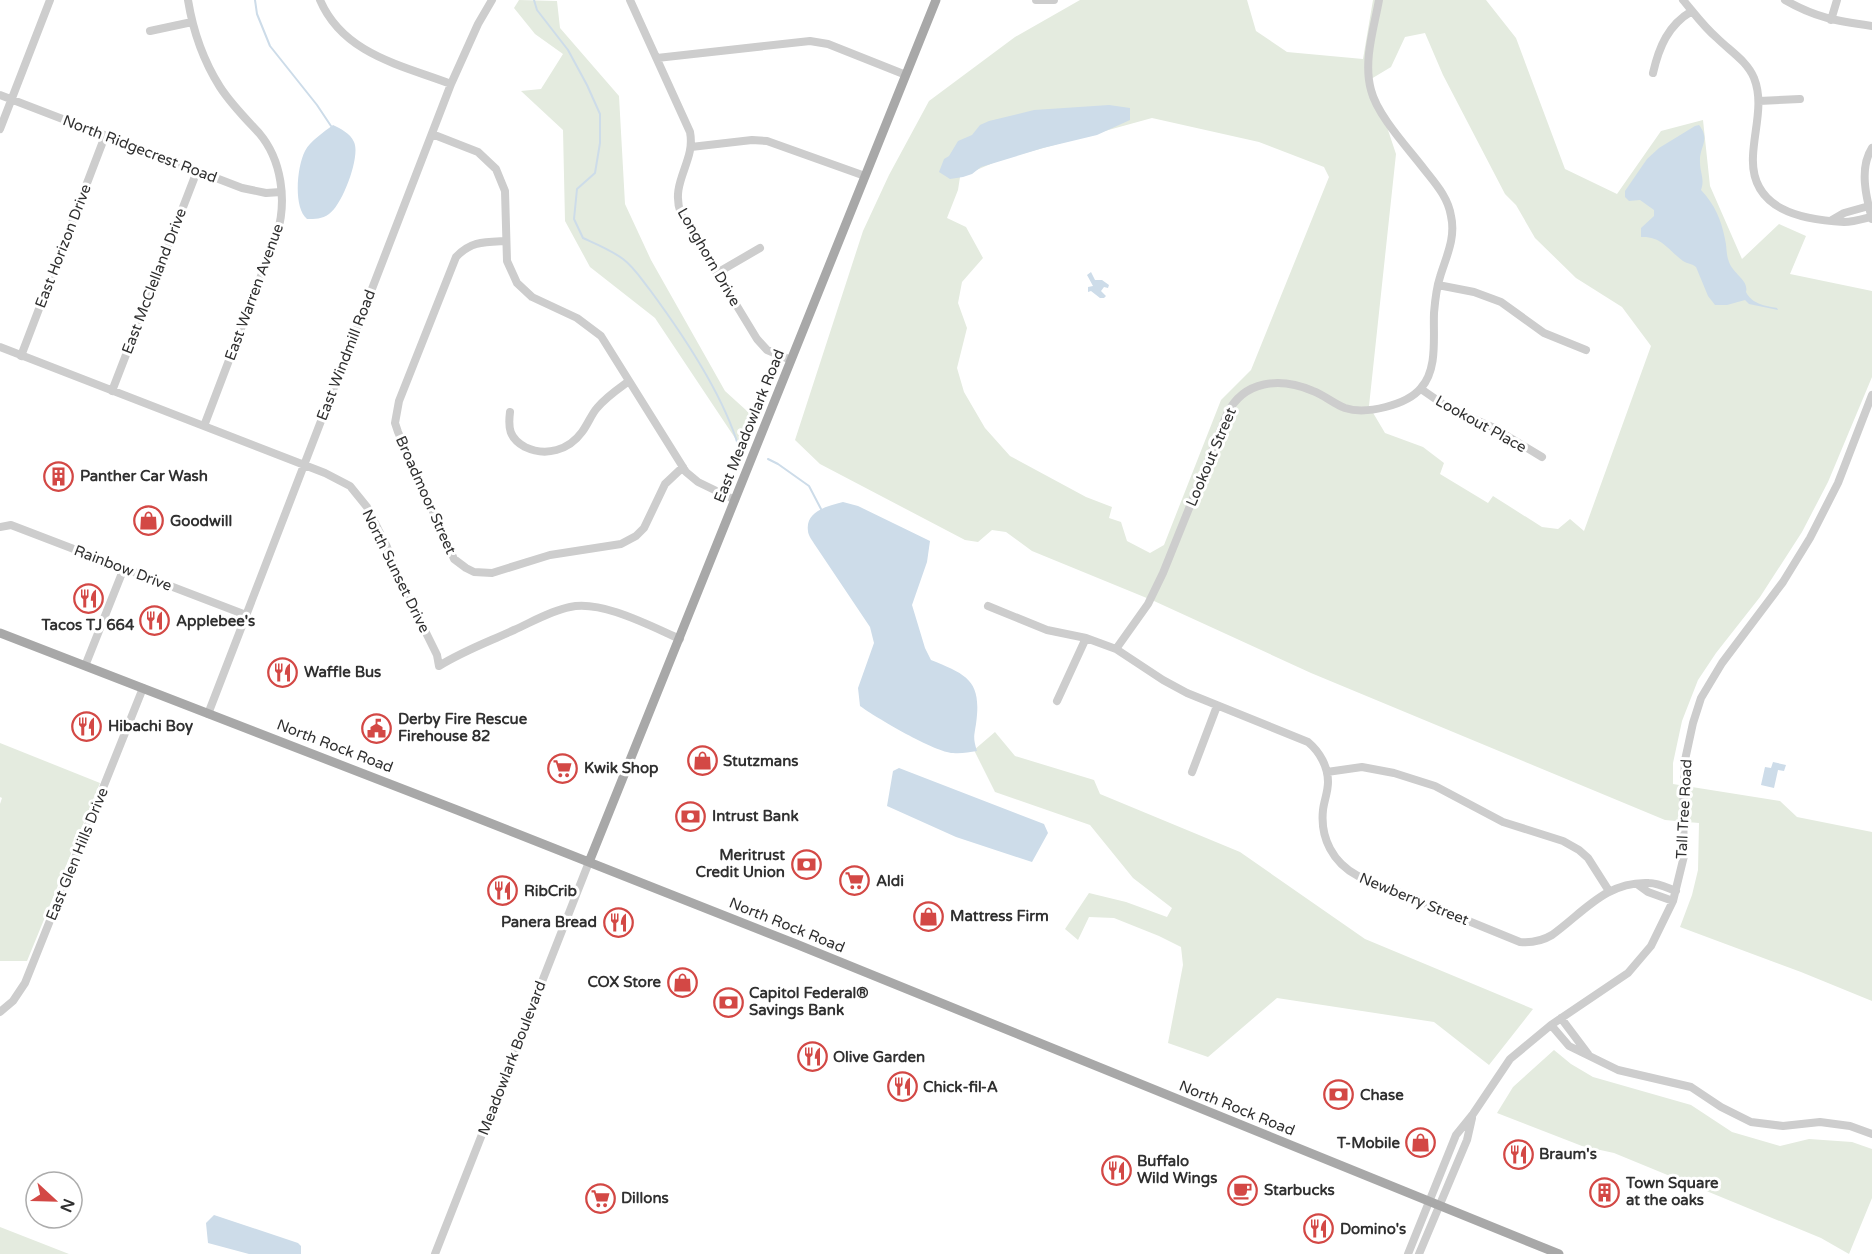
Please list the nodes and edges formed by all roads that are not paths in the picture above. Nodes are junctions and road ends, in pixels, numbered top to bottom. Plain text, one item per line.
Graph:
1 (50, 0) edge
2 (188, 0) edge
3 (320, 0) edge
4 (492, 0) edge
5 (630, 0) edge
6 (936, 0) edge
7 (1036, 0) edge
8 (1054, 0) edge
9 (1379, 0) edge
10 (1683, 0) edge
11 (1785, 0) edge
12 (1837, 0) edge
13 (1692, 11) junction
14 (1832, 20) junction
15 (192, 22) junction
16 (1872, 26) edge
17 (150, 31) dead end
18 (657, 58) junction
19 (1653, 73) dead end
20 (906, 75) junction
21 (451, 84) junction
22 (0, 95) edge
23 (12, 99) junction
24 (1800, 99) dead end
25 (1759, 101) junction
26 (0, 129) edge
27 (432, 134) junction
28 (105, 136) junction
29 (691, 147) junction
30 (1872, 148) edge
31 (196, 171) junction
32 (865, 176) junction
33 (281, 192) junction
34 (1869, 206) junction
35 (1872, 218) edge
36 (1832, 220) junction
37 (506, 242) junction
38 (760, 248) dead end
39 (717, 273) junction
40 (1438, 285) junction
41 (0, 347) edge
42 (1586, 350) dead end
43 (21, 356) junction
44 (791, 360) junction
45 (629, 381) junction
46 (1421, 389) junction
47 (112, 391) junction
48 (1872, 395) edge
49 (510, 412) dead end
50 (204, 426) junction
51 (1542, 457) dead end
52 (303, 466) junction
53 (683, 467) junction
54 (735, 500) junction
55 (0, 527) edge
56 (124, 568) junction
57 (988, 606) dead end
58 (246, 615) junction
59 (0, 633) edge
60 (1086, 638) junction
61 (680, 639) junction
62 (1116, 649) junction
63 (85, 666) junction
64 (143, 688) junction
65 (1056, 701) dead end
66 (1217, 706) junction
67 (208, 714) junction
68 (1192, 772) dead end
69 (1327, 772) junction
70 (589, 862) junction
71 (1637, 884) junction
72 (1609, 891) junction
73 (1677, 891) junction
74 (1673, 901) junction
75 (0, 1012) edge
76 (1562, 1018) junction
77 (1551, 1024) junction
78 (1589, 1055) junction
79 (1872, 1134) edge
80 (1434, 1204) junction
81 (435, 1254) edge
82 (1408, 1254) edge
83 (1419, 1254) edge
84 (1559, 1254) edge

1 - 23 street
2 - 15 street, East Warren Avenue
3 - 21 street
4 - 21 street, East Windmill Road
5 - 18 street
6 - 20 main road, East Meadowlark Road
7 - 8 street
9 - 40 street
10 - 13 street
11 - 14 street
12 - 14 street
13 - 19 street
13 - 25 street
14 - 16 street
15 - 17 street
15 - 33 street, East Warren Avenue
18 - 20 street
18 - 29 street
20 - 32 main road, East Meadowlark Road
21 - 27 street, East Windmill Road
22 - 23 street, North Ridgecrest Road
23 - 26 street
23 - 28 street, North Ridgecrest Road
24 - 25 street
25 - 36 street
27 - 37 street
27 - 52 street, East Windmill Road
28 - 31 street, North Ridgecrest Road
28 - 43 street, East Horizon Drive
29 - 32 street
29 - 39 street, Longhorn Drive
30 - 34 street
31 - 33 street, North Ridgecrest Road
31 - 47 street, East McClelland Drive
32 - 44 main road, East Meadowlark Road
33 - 50 street, East Warren Avenue
34 - 35 street
34 - 36 street
35 - 36 street
37 - 45 street
37 - 53 street, Broadmoor Street
38 - 39 street
39 - 44 street, Longhorn Drive
40 - 42 street
40 - 46 street
41 - 43 street, North Sunset Drive
43 - 47 street, North Sunset Drive
44 - 54 main road, East Meadowlark Road
45 - 49 street
45 - 53 street
46 - 51 street, Lookout Place
46 - 62 street, Lookout Street
47 - 50 street, North Sunset Drive
48 - 73 street, Tall Tree Road
50 - 52 street, North Sunset Drive
52 - 58 street, East Windmill Road
52 - 61 street, North Sunset Drive
53 - 54 street
54 - 61 main road, East Meadowlark Road
55 - 56 street, Rainbow Drive
56 - 58 street, Rainbow Drive
56 - 63 street
57 - 60 street
58 - 67 street, East Windmill Road
59 - 63 main road, North Rock Road
60 - 62 street
60 - 65 street
61 - 70 main road, East Meadowlark Road
62 - 66 street
63 - 64 main road, North Rock Road
64 - 67 main road, North Rock Road
64 - 75 street, East Glen Hills Drive
66 - 68 street
66 - 69 street
67 - 70 main road, North Rock Road
69 - 72 street
69 - 72 street, Newberry Street
70 - 80 main road, North Rock Road
70 - 81 street, Meadowlark Boulevard
71 - 72 street, Newberry Street
71 - 73 street, Newberry Street
71 - 74 street
73 - 74 street, Tall Tree Road
74 - 76 street, Tall Tree Road
76 - 77 street, Tall Tree Road
76 - 78 street
77 - 78 street
77 - 80 street, Tall Tree Road
78 - 79 street
80 - 82 street, Tall Tree Road
80 - 83 street, Tall Tree Road
80 - 84 main road, North Rock Road

